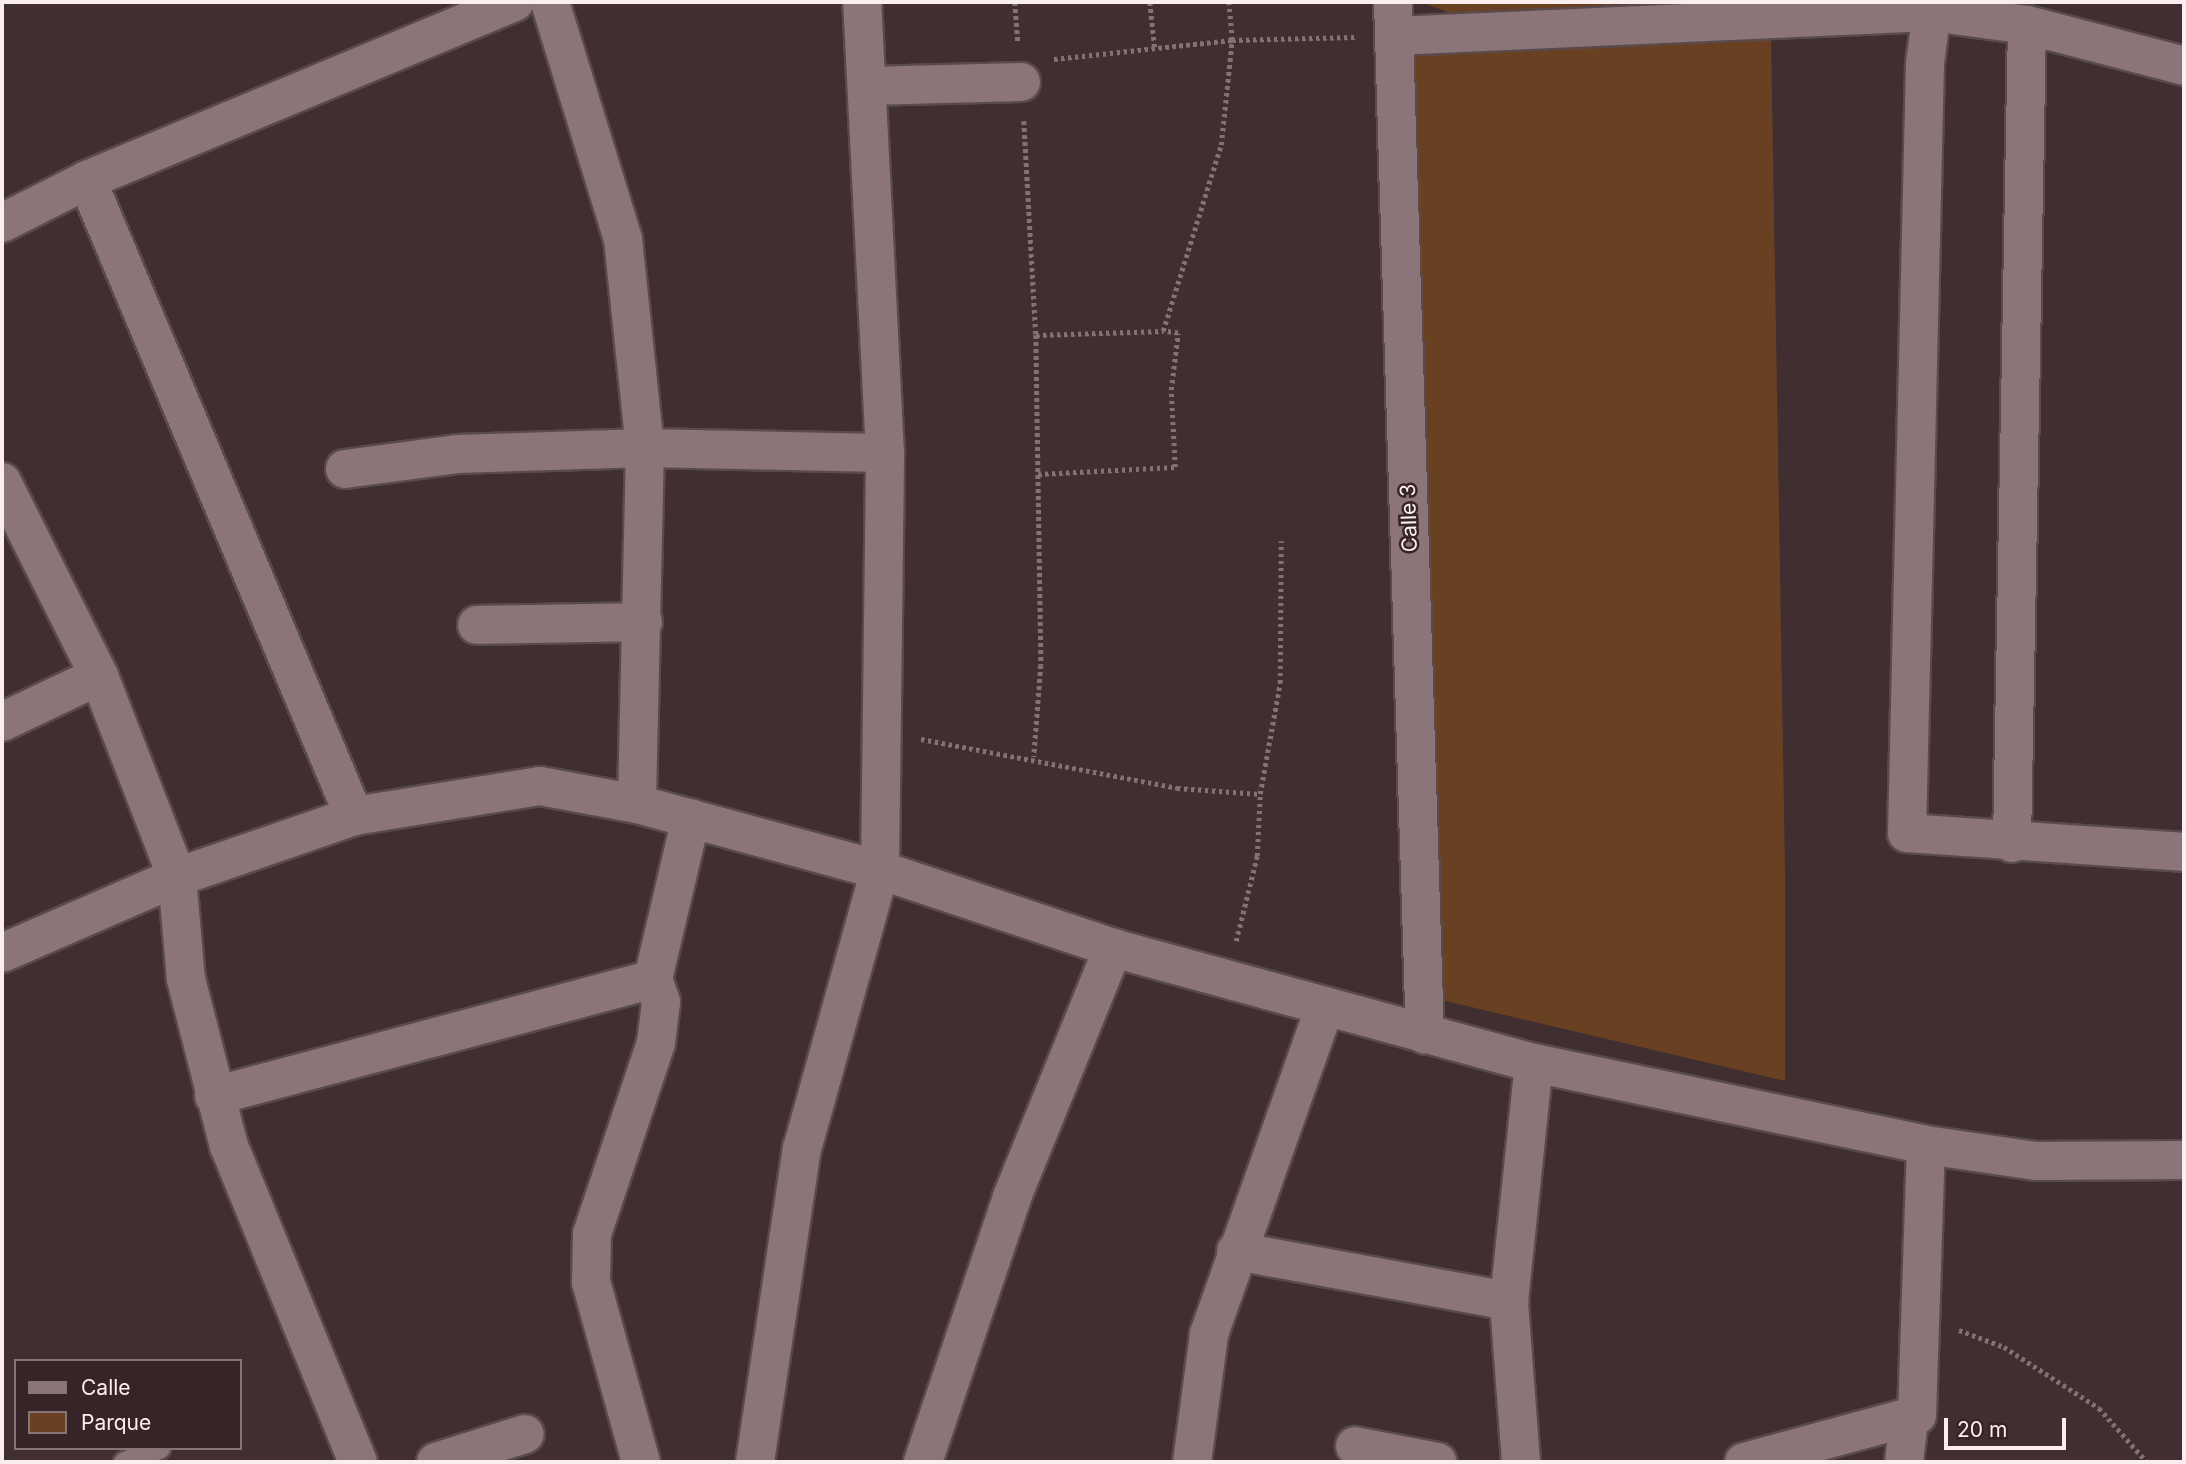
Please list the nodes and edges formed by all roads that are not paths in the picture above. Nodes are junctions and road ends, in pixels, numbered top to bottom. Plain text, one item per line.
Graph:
1 (514, 2) edge
2 (550, 2) edge
3 (862, 2) edge
4 (1932, 7) edge
5 (1394, 19) edge
6 (2027, 25) junction
7 (2184, 66) edge
8 (1021, 72) road end
9 (867, 86) junction
10 (87, 180) junction
11 (2, 223) edge
12 (645, 448) junction
13 (886, 453) junction
14 (345, 469) dead end
15 (2, 482) edge
16 (643, 622) junction
17 (477, 625) dead end
18 (99, 676) junction
19 (2, 722) edge
20 (636, 804) junction
21 (354, 816) junction
22 (691, 818) junction
23 (2012, 842) junction
24 (2184, 852) edge
25 (880, 870) junction
26 (177, 877) junction
27 (1113, 948) junction
28 (2, 953) edge
29 (653, 979) junction
30 (1325, 1006) junction
31 (1425, 1035) junction
32 (1534, 1063) junction
33 (214, 1096) junction
34 (1926, 1145) junction
35 (2184, 1160) edge
36 (1236, 1251) junction
37 (1509, 1301) junction
38 (1909, 1419) junction
39 (525, 1434) dead end
40 (1355, 1446) dead end
41 (154, 1450) edge
42 (124, 1462) edge
43 (358, 1462) edge
44 (436, 1462) edge
45 (641, 1462) edge
46 (755, 1462) edge
47 (923, 1462) edge
48 (1192, 1462) edge
49 (1437, 1462) edge
50 (1521, 1462) edge
51 (1744, 1462) edge
52 (1904, 1462) edge

1 - 10 street
2 - 12 street
3 - 9 street
4 - 5 street
4 - 6 street
4 - 23 street
5 - 31 street, Calle 3
6 - 7 street
6 - 23 street
8 - 9 street
9 - 13 street
10 - 11 street
10 - 21 street
12 - 13 street
12 - 14 street
12 - 16 street
13 - 25 street
15 - 18 street
16 - 17 street
16 - 20 street
18 - 19 street
18 - 26 street
20 - 21 street
20 - 22 street
21 - 26 street
22 - 25 street
22 - 29 street
23 - 24 street
25 - 27 street
25 - 46 street
26 - 28 street
26 - 33 street
27 - 30 street
27 - 47 street
29 - 33 street
29 - 45 street
30 - 31 street
30 - 36 street
31 - 32 street
32 - 34 street
32 - 37 street
33 - 43 street
34 - 35 street
34 - 38 street
36 - 37 street
36 - 48 street
37 - 50 street
38 - 51 street
38 - 52 street
39 - 44 street
40 - 49 street
41 - 42 lane

